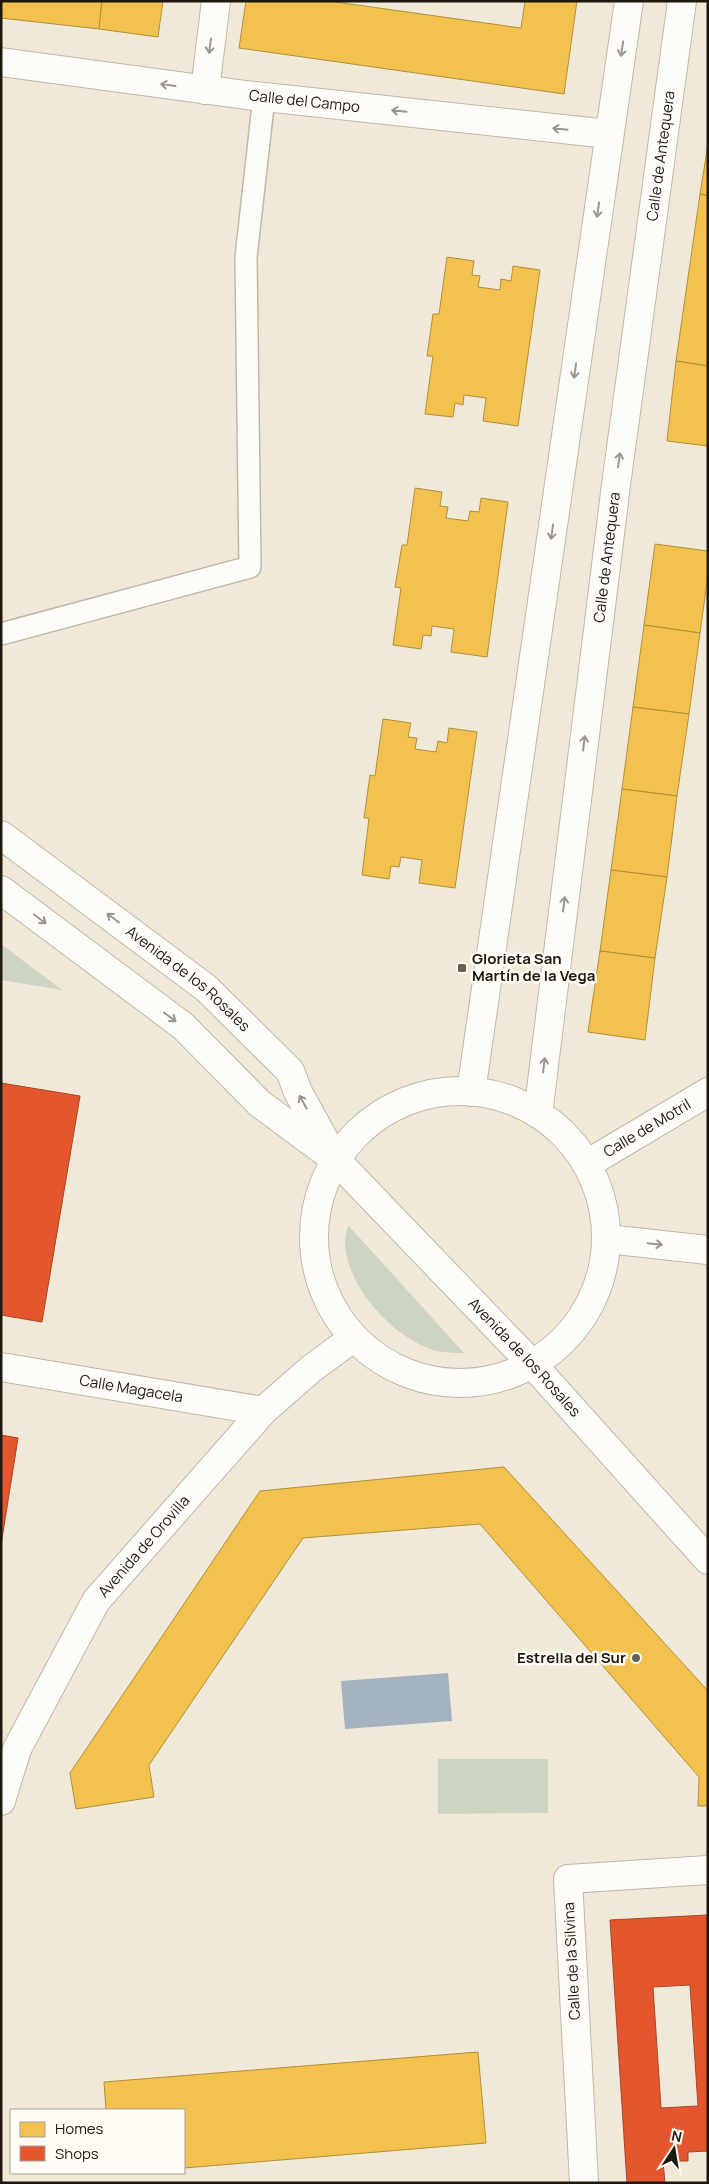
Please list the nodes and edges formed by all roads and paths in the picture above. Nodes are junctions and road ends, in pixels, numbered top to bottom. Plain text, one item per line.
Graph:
1 (216, 1) edge
2 (629, 1) edge
3 (682, 1) edge
4 (1, 62) edge
5 (205, 90) junction
6 (264, 97) junction
7 (609, 134) junction
8 (1, 634) edge
9 (1, 835) edge
10 (1, 890) edge
11 (471, 1092) junction
12 (708, 1092) edge
13 (538, 1114) junction
14 (336, 1160) junction
15 (587, 1164) junction
16 (607, 1239) junction
17 (708, 1250) edge
18 (352, 1338) junction
19 (533, 1365) junction
20 (1, 1367) edge
21 (263, 1412) junction
22 (708, 1560) edge
23 (1, 1801) edge
24 (708, 1870) edge
25 (584, 2183) edge

1 -> 5 street
2 -> 7 street
13 -> 3 street, Calle de Antequera
5 -> 4 street, Calle del Campo
5 - 6 street, Calle del Campo
7 -> 6 street, Calle del Campo
6 - 8 lane
7 -> 11 street
14 -> 9 street, Avenida de los Rosales
10 -> 14 street, Avenida de los Rosales
11 - 13 street
11 - 14 street
12 - 15 street, Calle de Motril
13 - 15 street
14 - 18 street
14 - 19 street, Avenida de los Rosales
15 - 16 street
16 -> 17 street
16 - 19 street
18 - 19 street
18 - 21 street, Avenida de Orovilla
19 - 22 street, Avenida de los Rosales
20 - 21 street, Calle Magacela
21 - 23 street, Avenida de Orovilla
24 - 25 street, Calle de la Silvina

